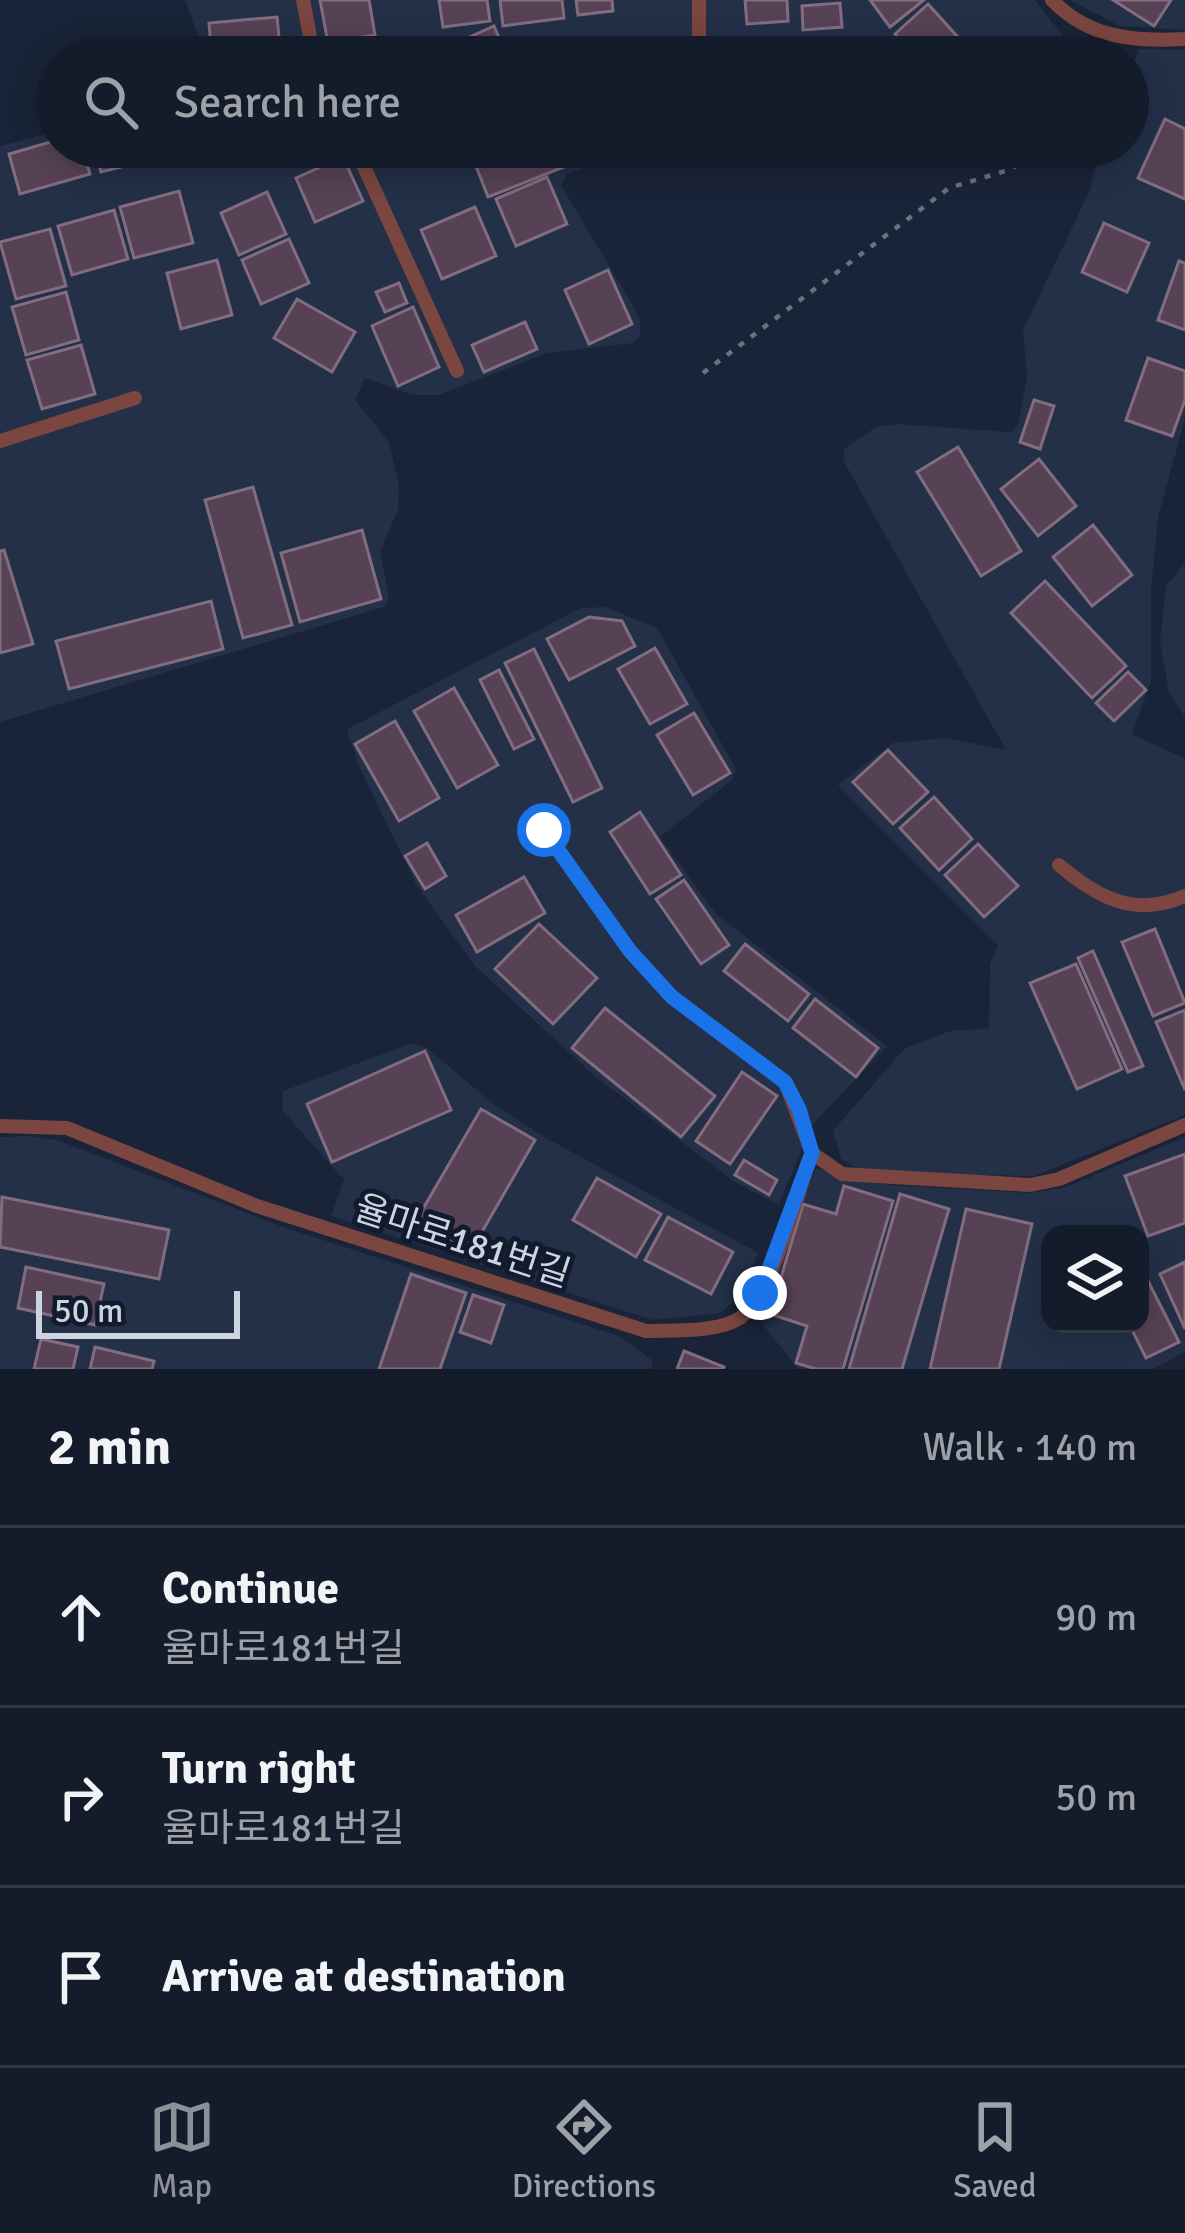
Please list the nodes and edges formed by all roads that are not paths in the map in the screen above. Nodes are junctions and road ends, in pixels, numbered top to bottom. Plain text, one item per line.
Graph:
1 (303, 0) edge
2 (699, 0) edge
3 (1052, 0) edge
4 (310, 36) edge
5 (699, 36) edge
6 (1113, 36) edge
7 (1149, 38) edge
8 (1185, 39) edge
9 (366, 168) edge
10 (458, 370) dead end
11 (136, 398) dead end
12 (0, 441) edge
13 (544, 830) dead end
14 (1059, 866) dead end
15 (1185, 896) edge
16 (1185, 1125) edge
17 (0, 1126) edge
18 (812, 1153) junction

1 - 4 lane
2 - 5 lane
3 - 6 lane
7 - 8 lane
9 - 10 lane
11 - 12 lane
13 - 18 lane
14 - 15 lane
16 - 18 lane
17 - 18 lane, 율마로181번길

